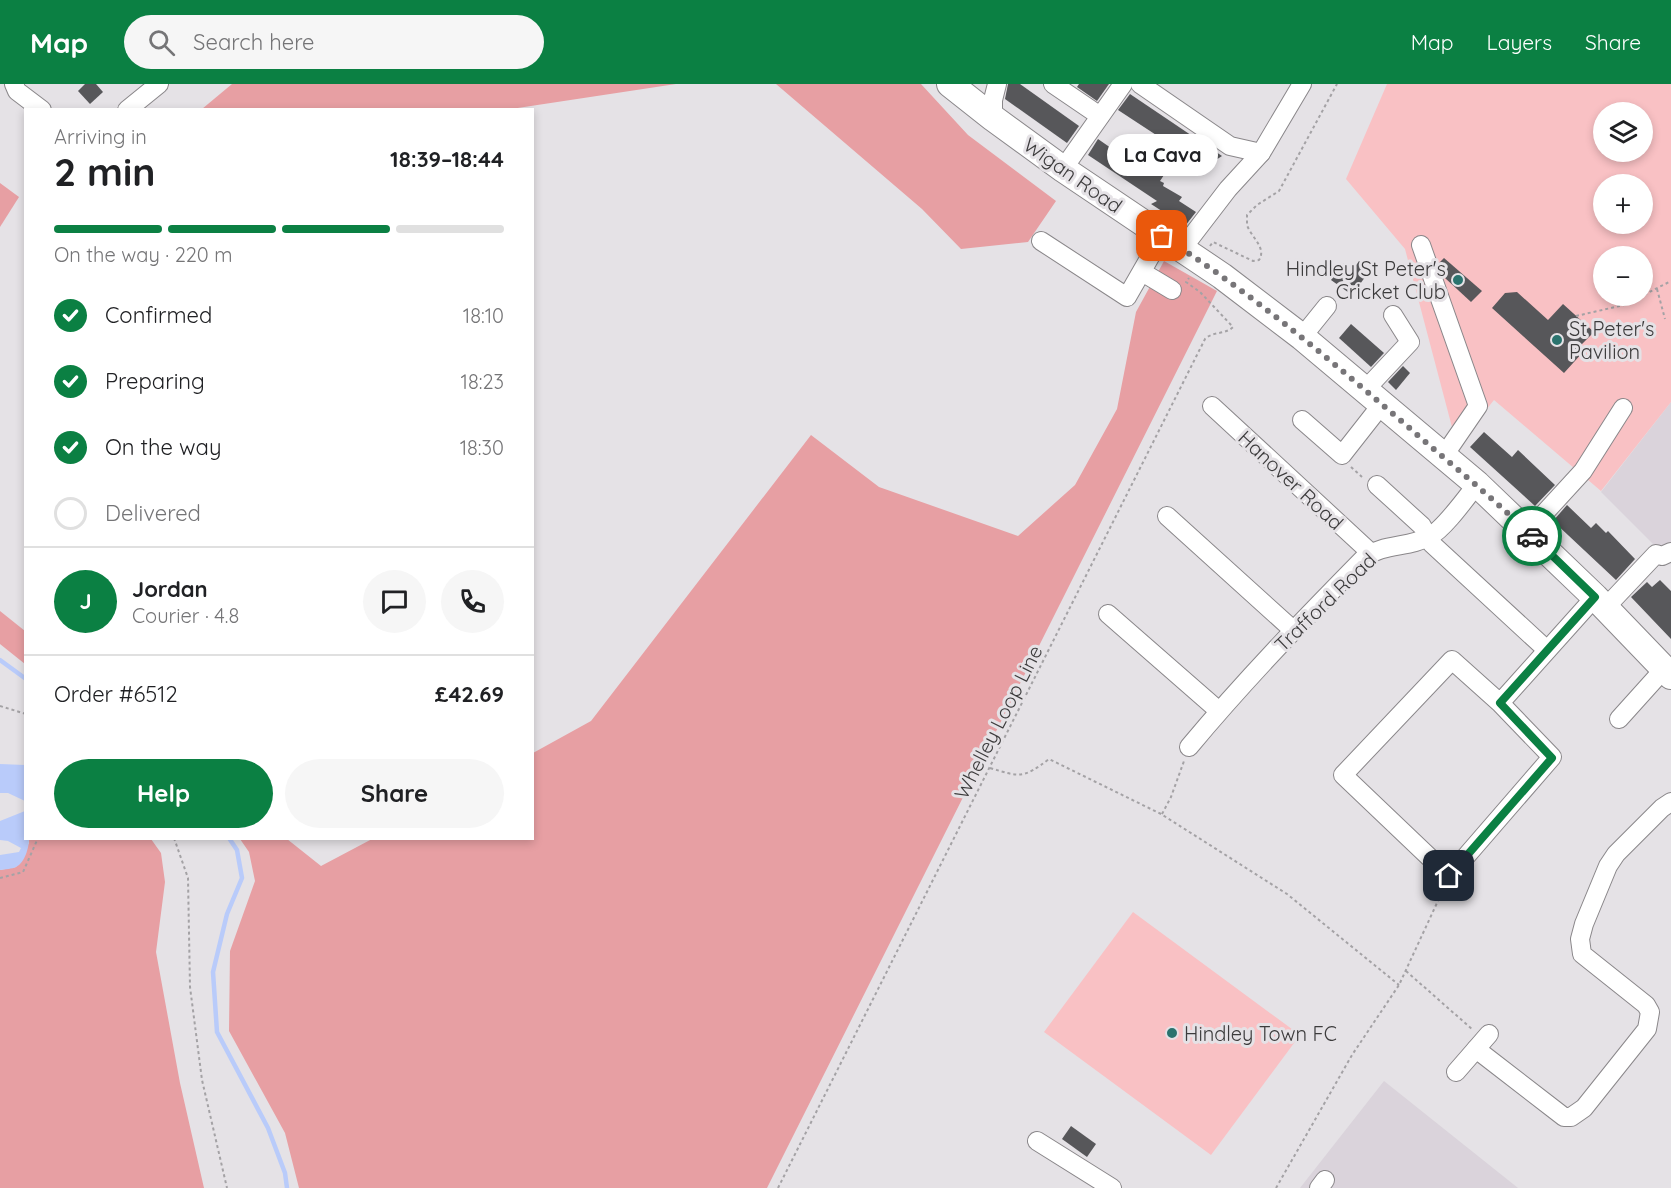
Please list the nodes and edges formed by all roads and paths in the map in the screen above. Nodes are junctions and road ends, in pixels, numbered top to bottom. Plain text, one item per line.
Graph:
1 (14, 84) edge
2 (159, 84) edge
3 (950, 84) edge
4 (997, 84) edge
5 (1053, 84) edge
6 (1123, 84) edge
7 (1140, 84) edge
8 (1302, 84) edge
9 (1337, 84) edge
10 (39, 108) edge
11 (129, 108) edge
12 (1100, 116) junction
13 (993, 118) junction
14 (1261, 153) junction
15 (1063, 169) junction
16 (1041, 241) dead end
17 (1172, 242) junction
18 (1421, 245) dead end
19 (1207, 251) dead end
20 (1142, 272) junction
21 (1193, 272) dead end
22 (1671, 281) edge
23 (1658, 289) junction
24 (1172, 290) dead end
25 (1327, 306) dead end
26 (1394, 315) dead end
27 (1576, 316) dead end
28 (1665, 319) dead end
29 (1302, 337) junction
30 (1374, 397) junction
31 (1214, 404) dead end
32 (1623, 408) dead end
33 (1302, 420) dead end
34 (1342, 455) junction
35 (1443, 457) junction
36 (1477, 484) junction
37 (1377, 485) joint
38 (1167, 516) dead end
39 (1528, 531) junction
40 (1428, 537) junction
41 (1371, 553) junction
42 (1664, 553) edge
43 (1600, 602) junction
44 (1107, 615) dead end
45 (1293, 630) junction
46 (1547, 650) junction
47 (1668, 673) edge
48 (1500, 703) junction
49 (0, 706) edge
50 (1219, 711) junction
51 (24, 713) edge
52 (1619, 719) dead end
53 (1189, 747) joint
54 (990, 768) junction
55 (1671, 802) edge
56 (1161, 814) junction
57 (37, 840) edge
58 (175, 840) edge
59 (1449, 876) junction
60 (0, 878) edge
61 (1406, 970) junction
62 (1399, 985) junction
63 (1483, 1041) junction
64 (1456, 1072) dead end
65 (1036, 1141) dead end
66 (227, 1188) edge
67 (778, 1188) edge
68 (1112, 1188) edge
69 (1276, 1188) edge

1 - 10 street
2 - 11 street
3 - 13 highway, Wigan Road
4 - 13 street
5 - 12 street
6 - 12 street
7 - 14 street
8 - 14 street
9 - 19 path
12 - 15 street
13 - 15 highway, Wigan Road
14 - 17 street
15 - 17 highway, Wigan Road
16 - 20 street
17 - 20 street
17 - 29 highway, Wigan Road
18 - 35 street
20 - 24 street
21 - 54 path, Whelley Loop Line
22 - 23 path
23 - 27 path
23 - 28 path
25 - 29 street
26 - 30 street
29 - 30 highway, Wigan Road
30 - 34 street
30 - 35 highway, Wigan Road
31 - 41 street, Hanover Road
32 - 39 street
33 - 34 street
34 - 37 path
35 - 36 highway, Wigan Road
36 - 39 highway, Wigan Road
36 - 40 street, Trafford Road
37 - 40 street
38 - 45 street
39 - 43 highway, Wigan Road
40 - 41 street, Trafford Road
40 - 46 street
41 - 45 street, Trafford Road
42 - 43 street
43 - 46 street
43 - 47 highway, Wigan Road
44 - 50 street
45 - 50 street, Trafford Road
46 - 48 street
47 - 52 street
48 - 59 street
48 - 59 street
49 - 51 path
50 - 53 street, Trafford Road
53 - 56 path
54 - 56 path
54 - 67 path, Whelley Loop Line
55 - 63 street
56 - 62 path
57 - 60 path
58 - 66 path
59 - 61 path
61 - 62 path
61 - 63 path
62 - 69 path
63 - 64 street
65 - 68 street

